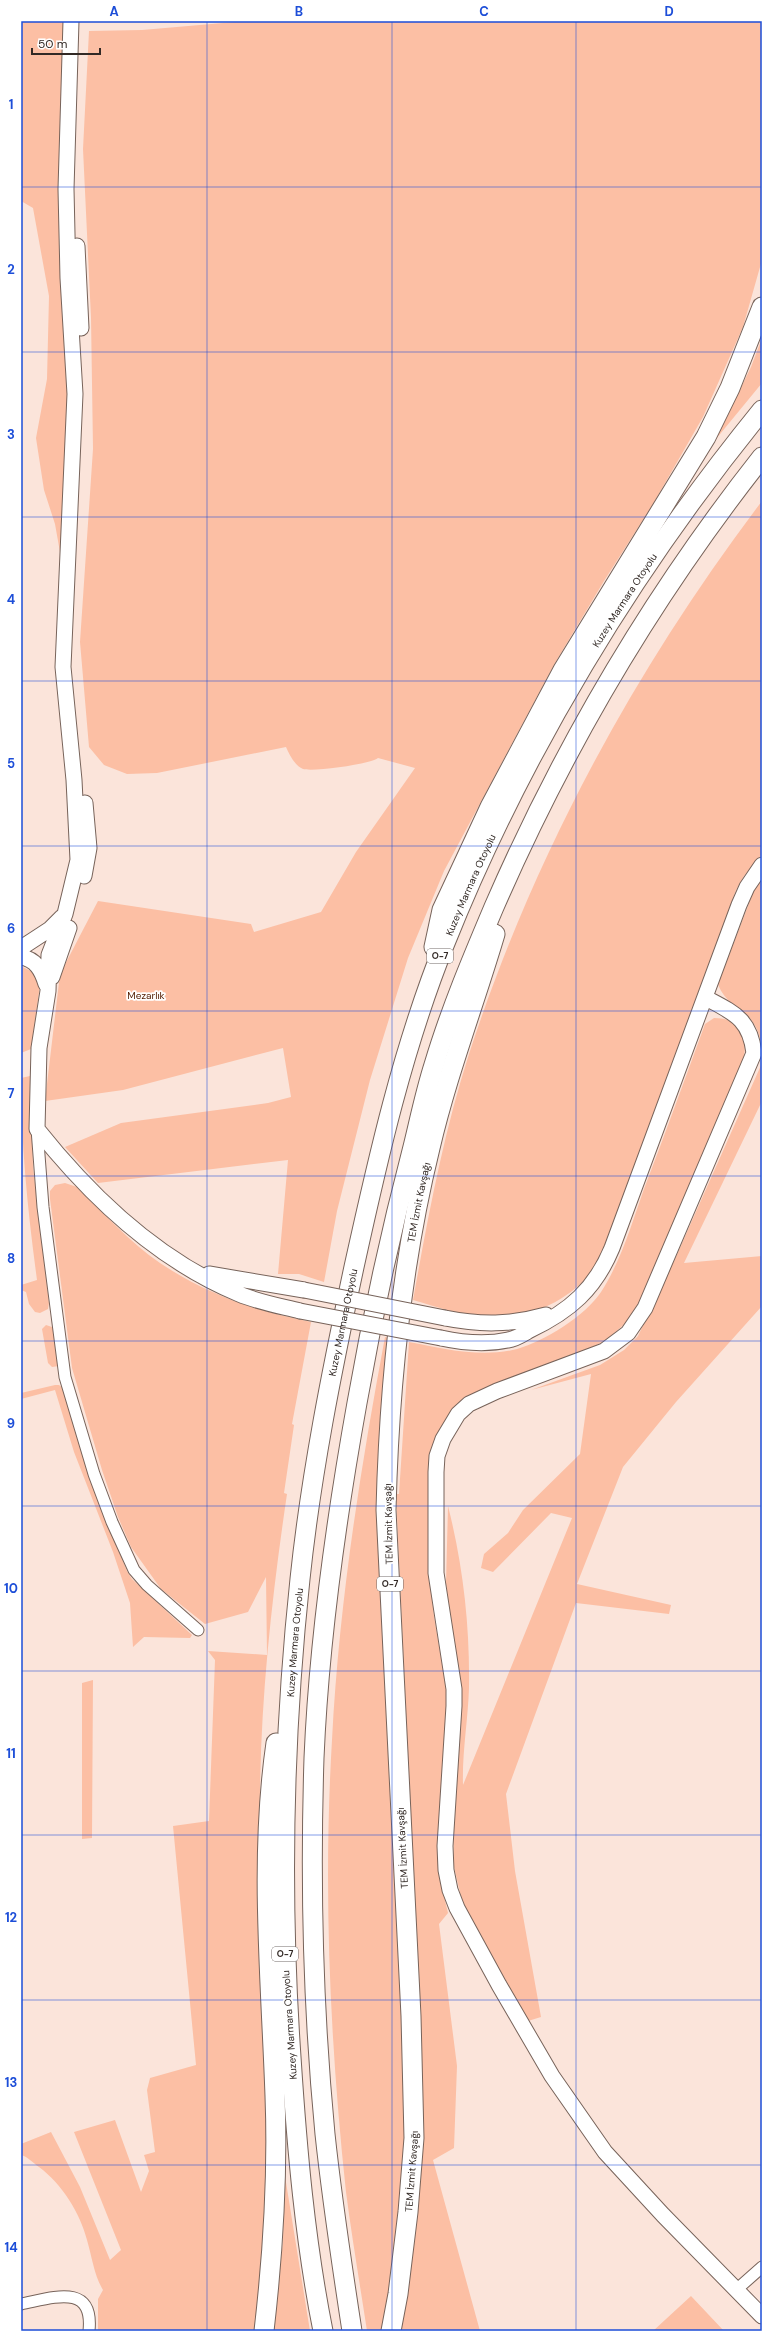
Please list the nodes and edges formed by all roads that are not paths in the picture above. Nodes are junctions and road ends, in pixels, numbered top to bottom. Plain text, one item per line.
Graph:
1 (71, 21) edge
2 (81, 21) edge
3 (762, 307) edge
4 (762, 410) edge
5 (762, 457) edge
6 (518, 852) junction
7 (762, 865) edge
8 (65, 914) junction
9 (21, 948) edge
10 (55, 955) junction
11 (21, 956) edge
12 (48, 991) junction
13 (706, 998) junction
14 (416, 1024) junction
15 (37, 1129) junction
16 (196, 1272) junction
17 (568, 1308) junction
18 (300, 1575) junction
19 (198, 1630) dead end
20 (762, 2267) edge
21 (736, 2290) junction
22 (21, 2304) edge
23 (762, 2316) edge
24 (90, 2331) edge
25 (264, 2331) edge
26 (323, 2331) edge
27 (352, 2331) edge
28 (391, 2331) edge

1 - 8 street
2 - 10 street
3 - 14 highway
4 - 14 highway, Kuzey Marmara Otoyolu / O-7
5 - 6 highway, O-7
6 - 27 highway, O-7
6 - 28 highway, TEM İzmit Kavşağı / O-7
7 - 13 street
8 - 9 street
8 - 10 street
10 - 11 street
10 - 12 street
11 - 12 street
12 - 15 street
13 - 17 street
13 - 21 street
14 - 18 highway, Kuzey Marmara Otoyolu / O-7
15 - 16 street
15 - 19 street
16 - 17 street, bridge
16 - 17 street, bridge
18 - 25 highway, O-7
18 - 26 highway, Kuzey Marmara Otoyolu / O-7
20 - 21 street
21 - 23 street
22 - 24 street

